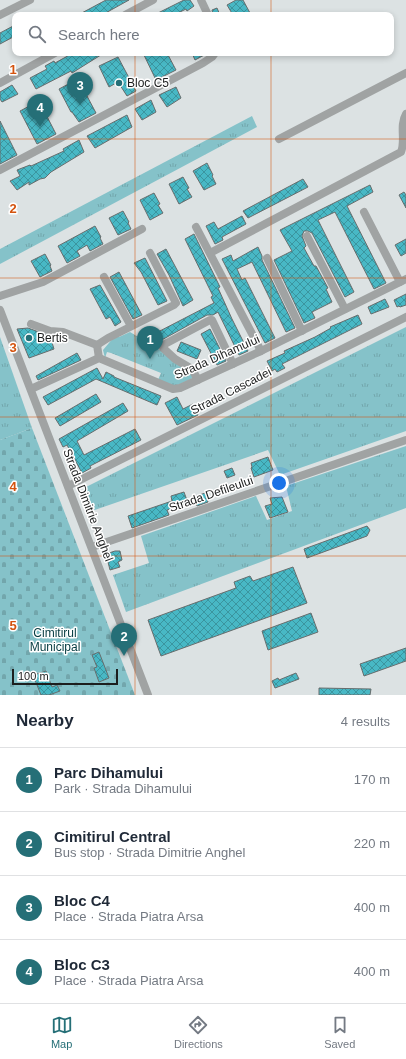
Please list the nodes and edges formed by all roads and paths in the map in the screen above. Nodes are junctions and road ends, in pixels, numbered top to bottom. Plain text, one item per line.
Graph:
1 (30, 0) edge
2 (153, 0) edge
3 (201, 0) edge
4 (131, 12) edge
5 (207, 12) edge
6 (0, 15) edge
7 (50, 56) edge
8 (213, 56) edge
9 (406, 73) edge
10 (0, 83) edge
11 (406, 114) edge
12 (279, 139) dead end
13 (0, 170) edge
14 (364, 212) dead end
15 (196, 227) dead end
16 (142, 229) dead end
17 (307, 236) dead end
18 (150, 253) dead end
19 (210, 253) junction
20 (267, 258) dead end
21 (104, 277) dead end
22 (403, 281) edge
23 (0, 296) edge
24 (345, 309) junction
25 (0, 310) edge
26 (406, 317) edge
27 (3, 324) edge
28 (31, 324) dead end
29 (131, 326) junction
30 (302, 331) junction
31 (97, 345) junction
32 (261, 351) junction
33 (99, 358) junction
34 (233, 364) junction
35 (198, 380) junction
36 (31, 389) junction
37 (406, 440) edge
38 (68, 486) junction
39 (92, 547) junction
40 (148, 695) edge

1 - 6 street
2 - 4 street
3 - 5 street
7 - 10 street
8 - 13 street
9 - 12 street
11 - 19 street
14 - 22 street, Strada Dihamului
15 - 19 street
16 - 23 street
17 - 24 street
18 - 29 street
19 - 32 street
20 - 30 street
21 - 29 street
22 - 24 street, Strada Dihamului
24 - 30 street, Strada Dihamului
25 - 27 street, Strada Dimitrie Anghel
26 - 38 street, Strada Cascadei
27 - 36 street, Strada Dimitrie Anghel
28 - 31 street
29 - 31 street
30 - 32 street, Strada Dihamului
31 - 33 street
32 - 34 street, Strada Dihamului
33 - 35 street, Strada Dihamului
33 - 36 street
34 - 35 street, Strada Dihamului
34 - 35 street
36 - 38 street, Strada Dimitrie Anghel
37 - 39 street, Strada Defileului
38 - 39 street, Strada Dimitrie Anghel
39 - 40 street, Strada Dimitrie Anghel

